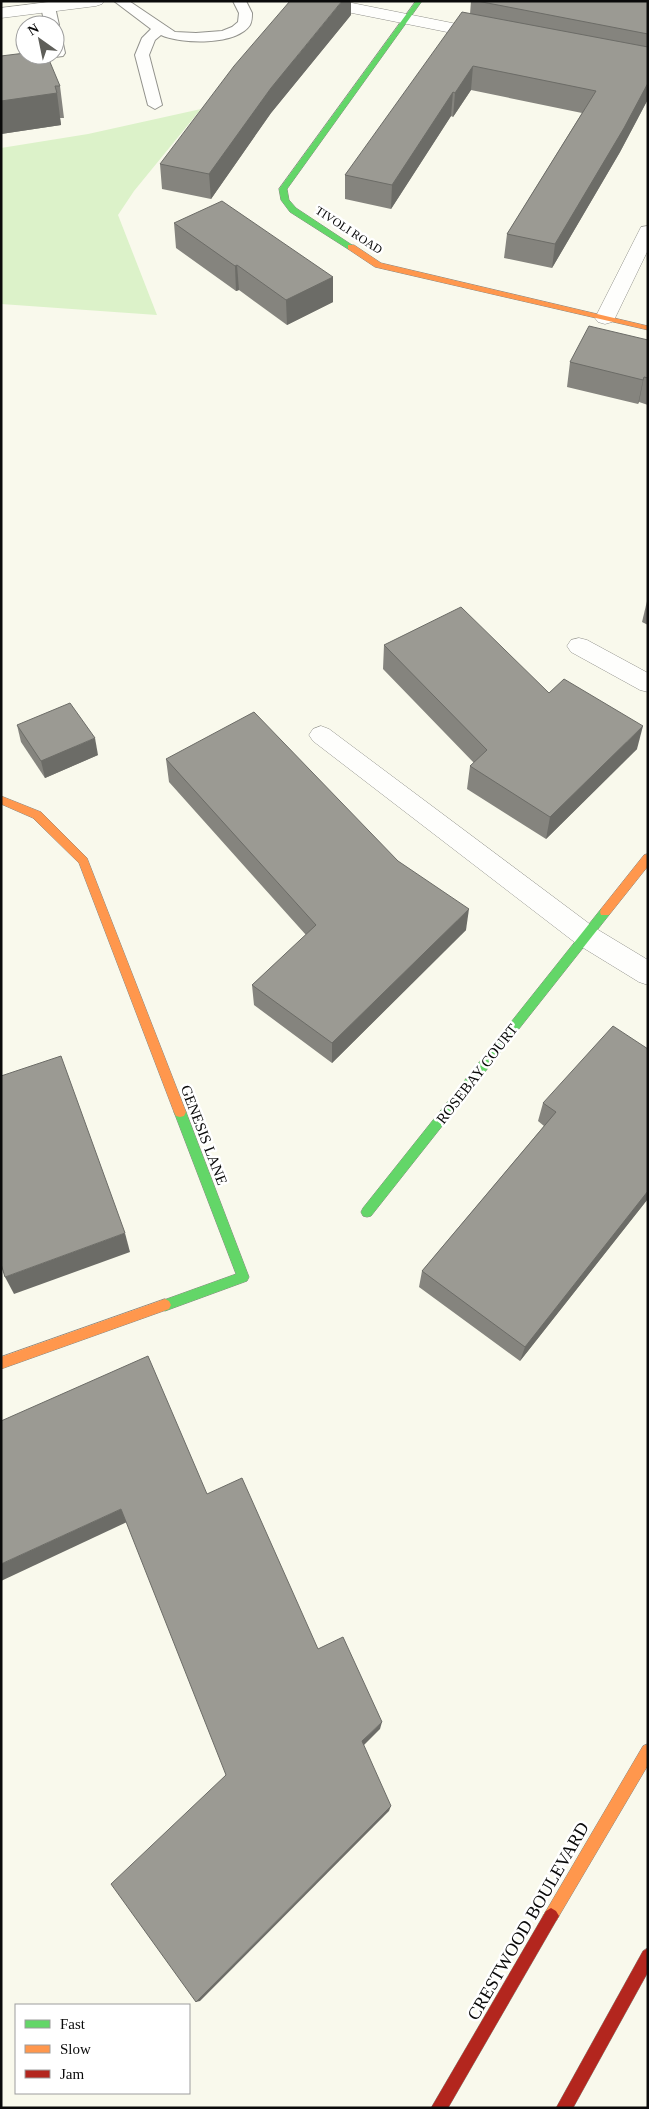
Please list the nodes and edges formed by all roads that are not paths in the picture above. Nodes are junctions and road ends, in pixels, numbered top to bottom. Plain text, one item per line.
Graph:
1 (96, 1) edge
2 (120, 1) edge
3 (239, 1) edge
4 (317, 1) edge
5 (419, 1) edge
6 (48, 7) junction
7 (1, 13) edge
8 (50, 15) edge
9 (406, 19) junction
10 (161, 28) junction
11 (504, 38) edge
12 (155, 105) dead end
13 (648, 231) edge
14 (605, 318) junction
15 (648, 328) edge
16 (580, 646) dead end
17 (648, 684) edge
18 (321, 735) dead end
19 (1, 800) edge
20 (648, 858) edge
21 (586, 936) junction
22 (648, 974) edge
23 (367, 1212) dead end
24 (1, 1363) edge
25 (648, 1751) edge
26 (648, 1956) edge
27 (439, 2108) edge
28 (564, 2108) edge

1 - 6 street
2 - 10 lane
3 - 10 lane
4 - 9 street
5 - 9 street, TIVOLI ROAD
6 - 7 street
6 - 8 lane
9 - 11 street
9 - 14 street, TIVOLI ROAD
10 - 12 lane
13 - 14 street
14 - 15 street, TIVOLI ROAD
16 - 17 street
18 - 21 street
19 - 24 street, GENESIS LANE
20 - 21 street, ROSEBAY COURT
21 - 22 street
21 - 23 street, ROSEBAY COURT
25 - 27 street, CRESTWOOD BOULEVARD
26 - 28 street

